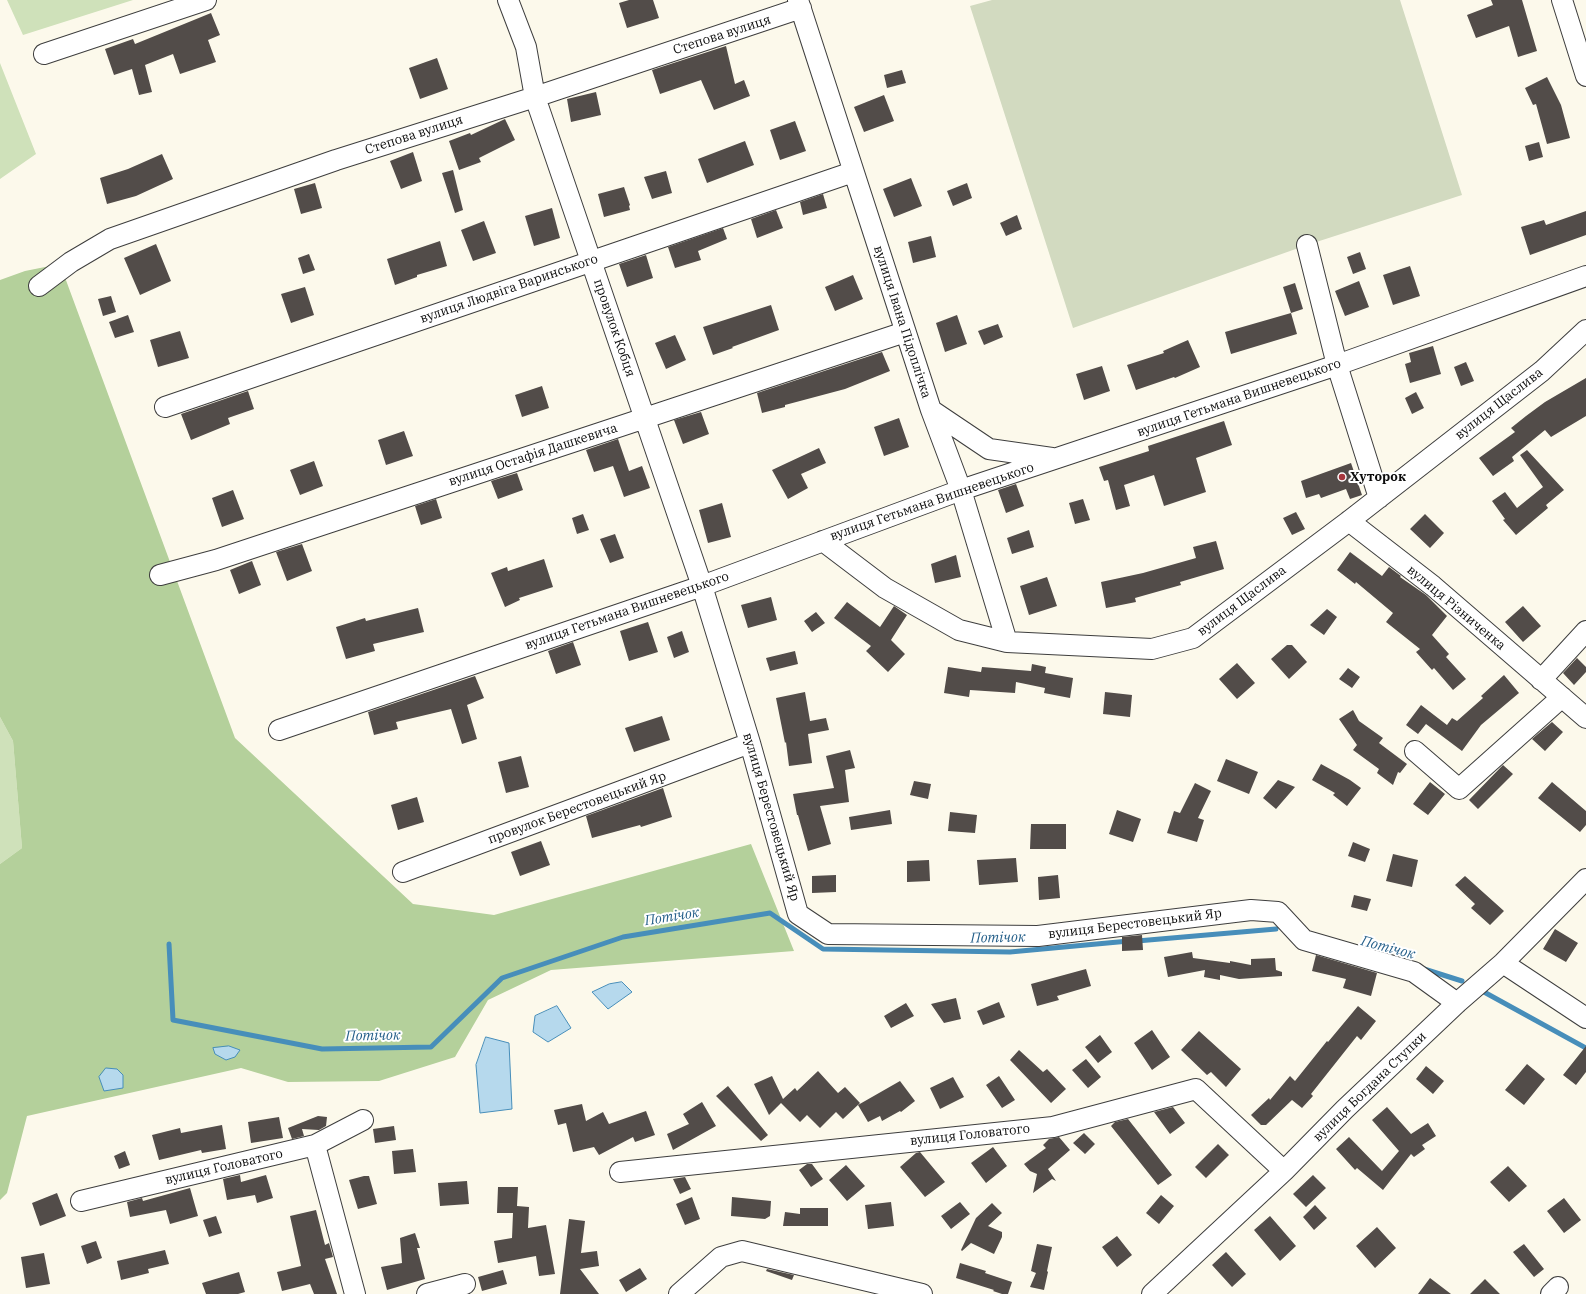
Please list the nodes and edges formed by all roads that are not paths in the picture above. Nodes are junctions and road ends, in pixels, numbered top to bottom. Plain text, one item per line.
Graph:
1 (206, 0) edge
2 (508, 0) edge
3 (1562, 0) edge
4 (799, 4) edge
5 (44, 54) dead end
6 (1586, 76) edge
7 (535, 97) junction
8 (854, 172) junction
9 (1307, 245) dead end
10 (591, 261) junction
11 (1586, 276) edge
12 (39, 286) dead end
13 (1586, 330) edge
14 (905, 332) junction
15 (1337, 365) junction
16 (165, 407) dead end
17 (930, 410) junction
18 (644, 418) junction
19 (1058, 459) junction
20 (961, 490) junction
21 (1379, 498) junction
22 (1349, 521) junction
23 (823, 541) junction
24 (160, 575) dead end
25 (702, 586) junction
26 (1586, 631) edge
27 (1007, 642) junction
28 (1541, 680) junction
29 (1562, 697) junction
30 (1586, 718) edge
31 (279, 730) dead end
32 (750, 743) junction
33 (1415, 750) dead end
34 (403, 872) dead end
35 (1586, 879) edge
36 (1503, 963) junction
37 (1457, 1003) junction
38 (1586, 1018) edge
39 (363, 1120) dead end
40 (315, 1145) junction
41 (1284, 1171) junction
42 (620, 1172) dead end
43 (81, 1201) dead end
44 (464, 1284) dead end
45 (911, 1293) edge
46 (355, 1294) edge
47 (427, 1294) edge
48 (679, 1294) edge
49 (1152, 1294) edge

1 - 5 street
2 - 7 street, провулок Кобця
3 - 6 street
4 - 7 street, Степова вулиця
4 - 8 street, вулиця Івана Підоплічка
7 - 10 street, провулок Кобця
7 - 12 street, Степова вулиця
8 - 10 street, вулиця Людвіга Варинського
8 - 14 street, вулиця Івана Підоплічка
9 - 15 street
10 - 16 street, вулиця Людвіга Варинського
10 - 18 street, провулок Кобця
11 - 15 street, вулиця Гетьмана Вишневецького
13 - 21 street, вулиця Щаслива
14 - 17 street, вулиця Івана Підоплічка
14 - 18 street, вулиця Остафія Дашкевича
15 - 19 street, вулиця Гетьмана Вишневецького
15 - 21 street
17 - 19 street
17 - 20 street, вулиця Івана Підоплічка
18 - 24 street, вулиця Остафія Дашкевича
18 - 25 street, провулок Кобця
19 - 20 street, вулиця Гетьмана Вишневецького
20 - 23 street, вулиця Гетьмана Вишневецького
20 - 27 street, вулиця Івана Підоплічка
21 - 22 street, вулиця Щаслива
22 - 27 street, вулиця Щаслива
22 - 28 street, вулиця Різниченка
23 - 25 street, вулиця Гетьмана Вишневецького
23 - 27 street, вулиця Щаслива
25 - 31 street, вулиця Гетьмана Вишневецького
25 - 32 street, вулиця Берестовецький Яр
26 - 28 street
28 - 29 street, вулиця Різниченка
29 - 30 street, вулиця Різниченка
29 - 33 street
32 - 34 street, провулок Берестовецький Яр
32 - 37 street, вулиця Берестовецький Яр
35 - 36 street, вулиця Богдана Ступки
36 - 37 street, вулиця Богдана Ступки
36 - 38 street
37 - 41 street, вулиця Богдана Ступки
39 - 40 street, вулиця Головатого
40 - 43 street, вулиця Головатого
40 - 46 street
41 - 42 street, вулиця Головатого
41 - 49 street, вулиця Богдана Ступки
44 - 47 street
45 - 48 street

